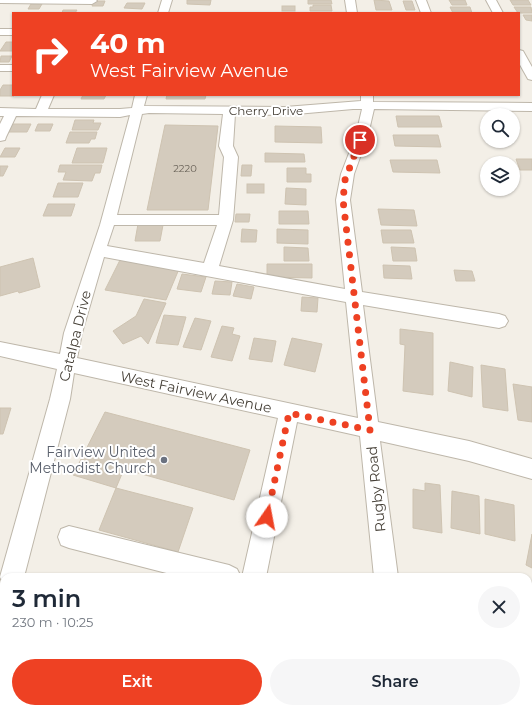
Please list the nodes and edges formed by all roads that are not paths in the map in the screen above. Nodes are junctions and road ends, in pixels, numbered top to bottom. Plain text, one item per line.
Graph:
1 (0, 0) edge
2 (92, 0) edge
3 (167, 0) edge
4 (350, 0) edge
5 (421, 0) edge
6 (491, 0) edge
7 (86, 12) edge
8 (163, 12) edge
9 (352, 12) edge
10 (426, 12) edge
11 (497, 12) edge
12 (0, 32) edge
13 (12, 32) edge
14 (520, 55) edge
15 (0, 68) edge
16 (12, 68) edge
17 (532, 77) edge
18 (48, 96) edge
19 (141, 96) edge
20 (368, 100) edge
21 (457, 100) edge
22 (532, 107) edge
23 (137, 110) junction
24 (229, 110) junction
25 (6, 112) edge
26 (41, 112) junction
27 (0, 137) edge
28 (108, 220) junction
29 (226, 220) junction
30 (98, 250) junction
31 (209, 271) junction
32 (354, 298) junction
33 (499, 322) dead end
34 (0, 349) edge
35 (67, 364) junction
36 (289, 413) junction
37 (370, 430) junction
38 (532, 469) edge
39 (69, 537) dead end
40 (13, 573) edge
41 (200, 573) edge
42 (255, 573) edge
43 (386, 573) edge

1 - 2 street
2 - 7 street
3 - 8 street
4 - 9 street
5 - 10 street
6 - 11 street
12 - 13 street
14 - 17 street
15 - 16 street
18 - 26 street
19 - 23 street, Catalpa Drive
20 - 21 street, Cherry Drive
20 - 24 street, Cherry Drive
20 - 32 street, Rugby Road
21 - 22 street, Cherry Drive
23 - 24 street, Cherry Drive
23 - 26 street, Cherry Drive
23 - 28 street, Catalpa Drive
24 - 29 street
25 - 26 street, Cherry Drive
25 - 27 street
28 - 29 street
28 - 30 street, Catalpa Drive
29 - 31 street
30 - 31 street
30 - 35 street, Catalpa Drive
31 - 32 street
32 - 33 street
32 - 37 street, Rugby Road
34 - 35 street, West Fairview Avenue
35 - 36 street, West Fairview Avenue
35 - 40 street, Catalpa Drive
36 - 37 street, West Fairview Avenue
36 - 42 street
37 - 38 street, West Fairview Avenue
37 - 43 street, Rugby Road
39 - 41 street

